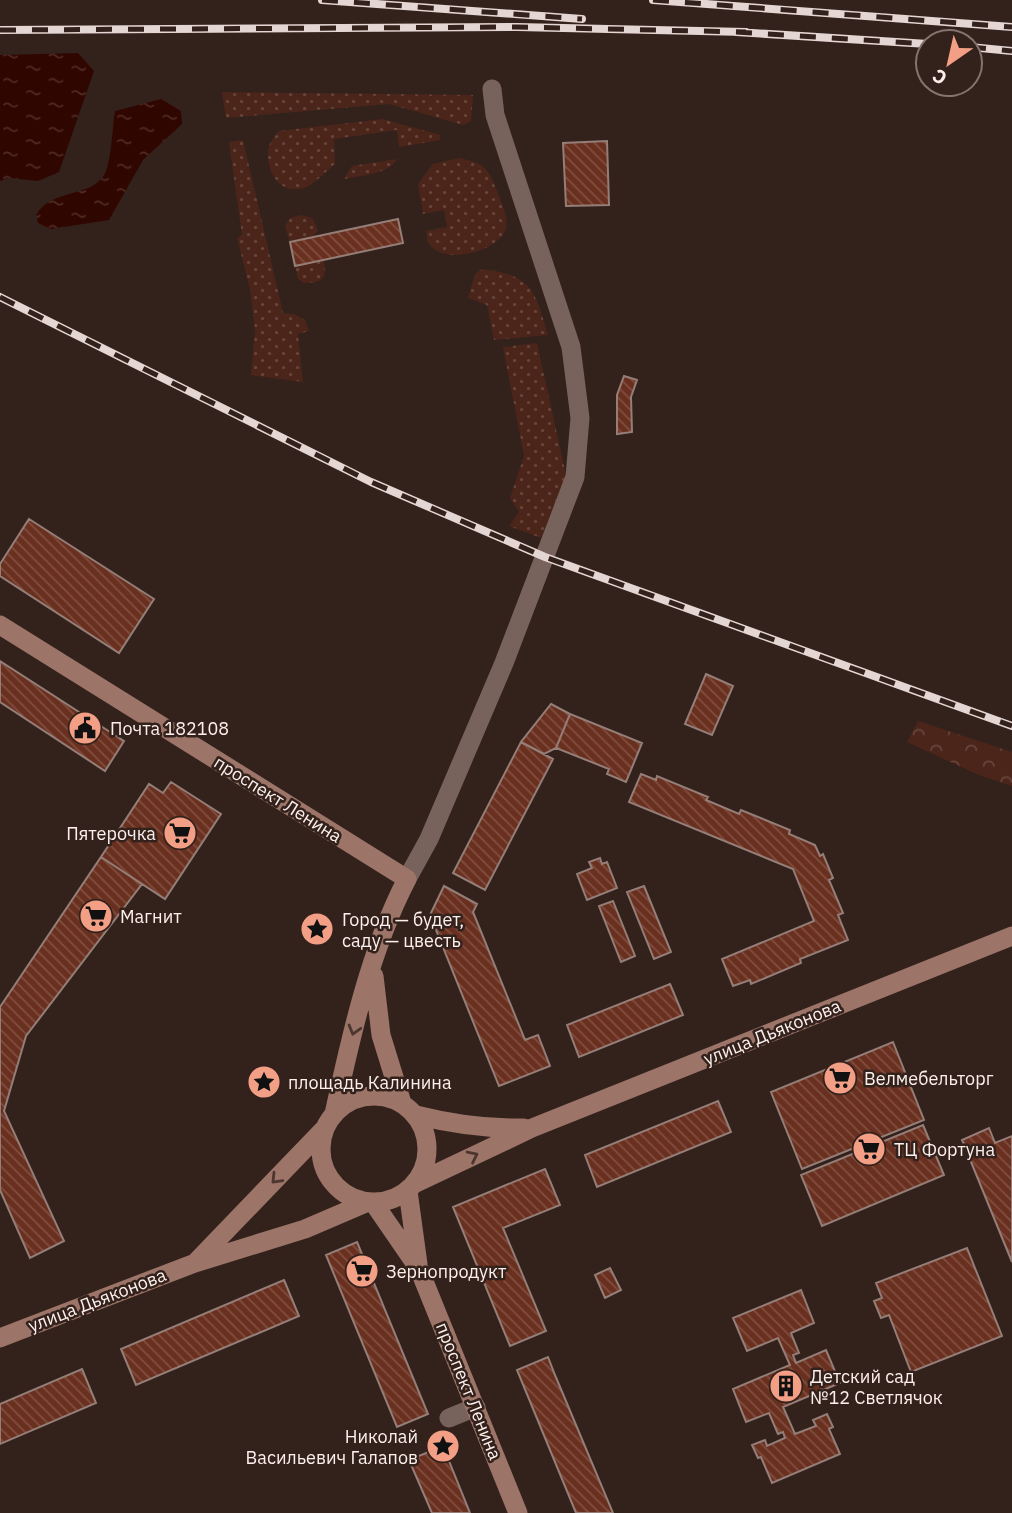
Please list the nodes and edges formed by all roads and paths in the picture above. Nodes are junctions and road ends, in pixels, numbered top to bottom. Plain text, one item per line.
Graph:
1 (492, 89) dead end
2 (0, 625) edge
3 (407, 879) junction
4 (1012, 936) edge
5 (373, 965) junction
6 (409, 1109) junction
7 (329, 1122) junction
8 (532, 1128) junction
9 (411, 1187) junction
10 (371, 1202) junction
11 (195, 1263) junction
12 (419, 1269) junction
13 (0, 1338) edge
14 (476, 1407) junction
15 (449, 1418) dead end
16 (518, 1513) edge

1 - 3 street
2 - 3 main road, проспект Ленина
3 - 5 main road
4 - 8 main road, улица Дьяконова
5 - 6 main road
5 -> 7 main road
6 - 7 main road
6 - 8 main road, улица Дьяконова
6 - 9 main road
7 - 10 main road
7 -> 11 main road, улица Дьяконова
9 -> 8 main road, улица Дьяконова
9 - 10 main road
9 - 12 main road, проспект Ленина
10 - 11 main road, улица Дьяконова
10 - 12 main road, проспект Ленина
11 - 13 main road, улица Дьяконова
12 - 14 main road, проспект Ленина
14 - 15 street
14 - 16 main road, проспект Ленина

